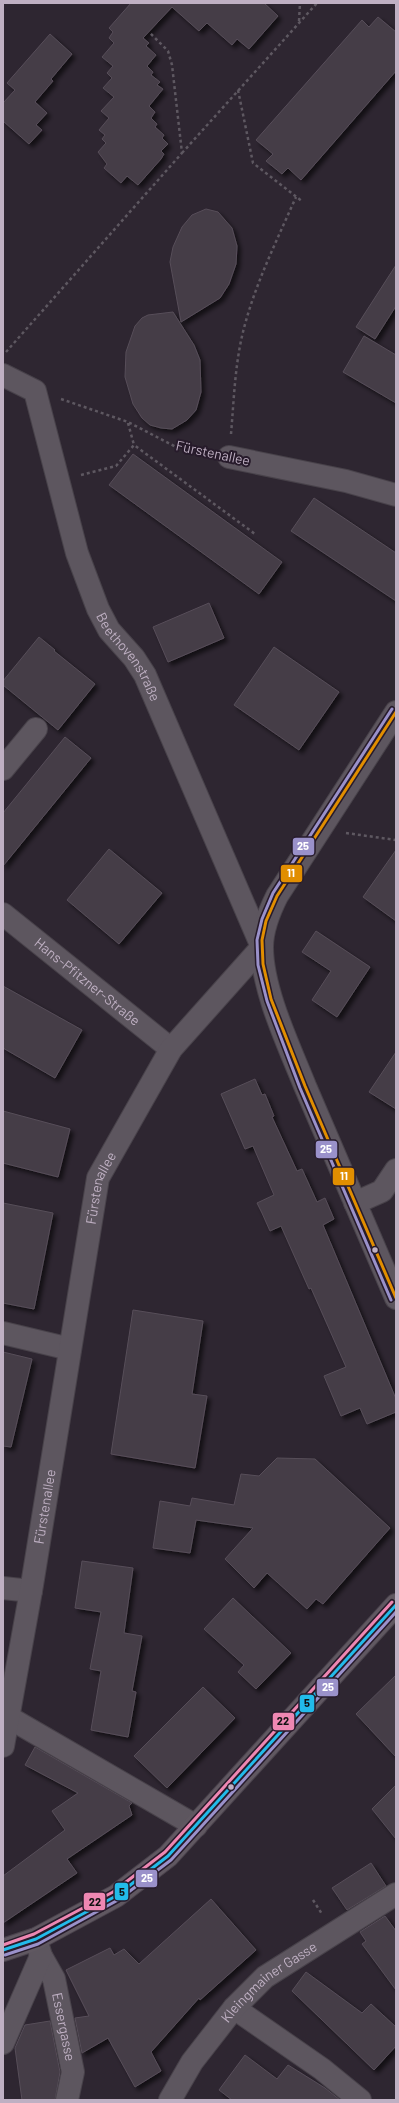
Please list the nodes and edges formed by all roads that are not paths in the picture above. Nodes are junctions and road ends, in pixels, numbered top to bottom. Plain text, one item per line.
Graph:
1 (3, 375) edge
2 (229, 457) road end
3 (396, 495) edge
4 (396, 712) edge
5 (36, 729) dead end
6 (3, 769) edge
7 (3, 914) edge
8 (262, 947) junction
9 (171, 1049) junction
10 (396, 1170) edge
11 (355, 1203) junction
12 (396, 1298) edge
13 (3, 1333) edge
14 (70, 1349) junction
15 (3, 1588) edge
16 (31, 1591) junction
17 (396, 1605) edge
18 (8, 1717) junction
19 (3, 1746) edge
20 (196, 1826) junction
21 (396, 1894) edge
22 (38, 1947) junction
23 (3, 1950) edge
24 (234, 2008) junction
25 (3, 2043) edge
26 (67, 2100) edge
27 (170, 2100) edge
28 (360, 2100) edge

1 - 8 street, Beethovenstraße
2 - 3 street, Fürstenallee
4 - 8 street
5 - 6 street
7 - 9 street, Hans-Pfitzner-Straße
8 - 9 street, Fürstenallee
8 - 11 street
9 - 14 street, Fürstenallee
10 - 11 street
11 - 12 street
13 - 14 street
14 - 16 street, Fürstenallee
15 - 16 street
16 - 18 street, Fürstenallee
17 - 20 main road
18 - 19 street, Fürstenallee
18 - 20 street
20 - 22 main road
21 - 24 street, Kleingmainer Gasse
22 - 23 main road
22 - 25 street
22 - 26 street, Essergasse
24 - 27 street, Kleingmainer Gasse
24 - 28 street

